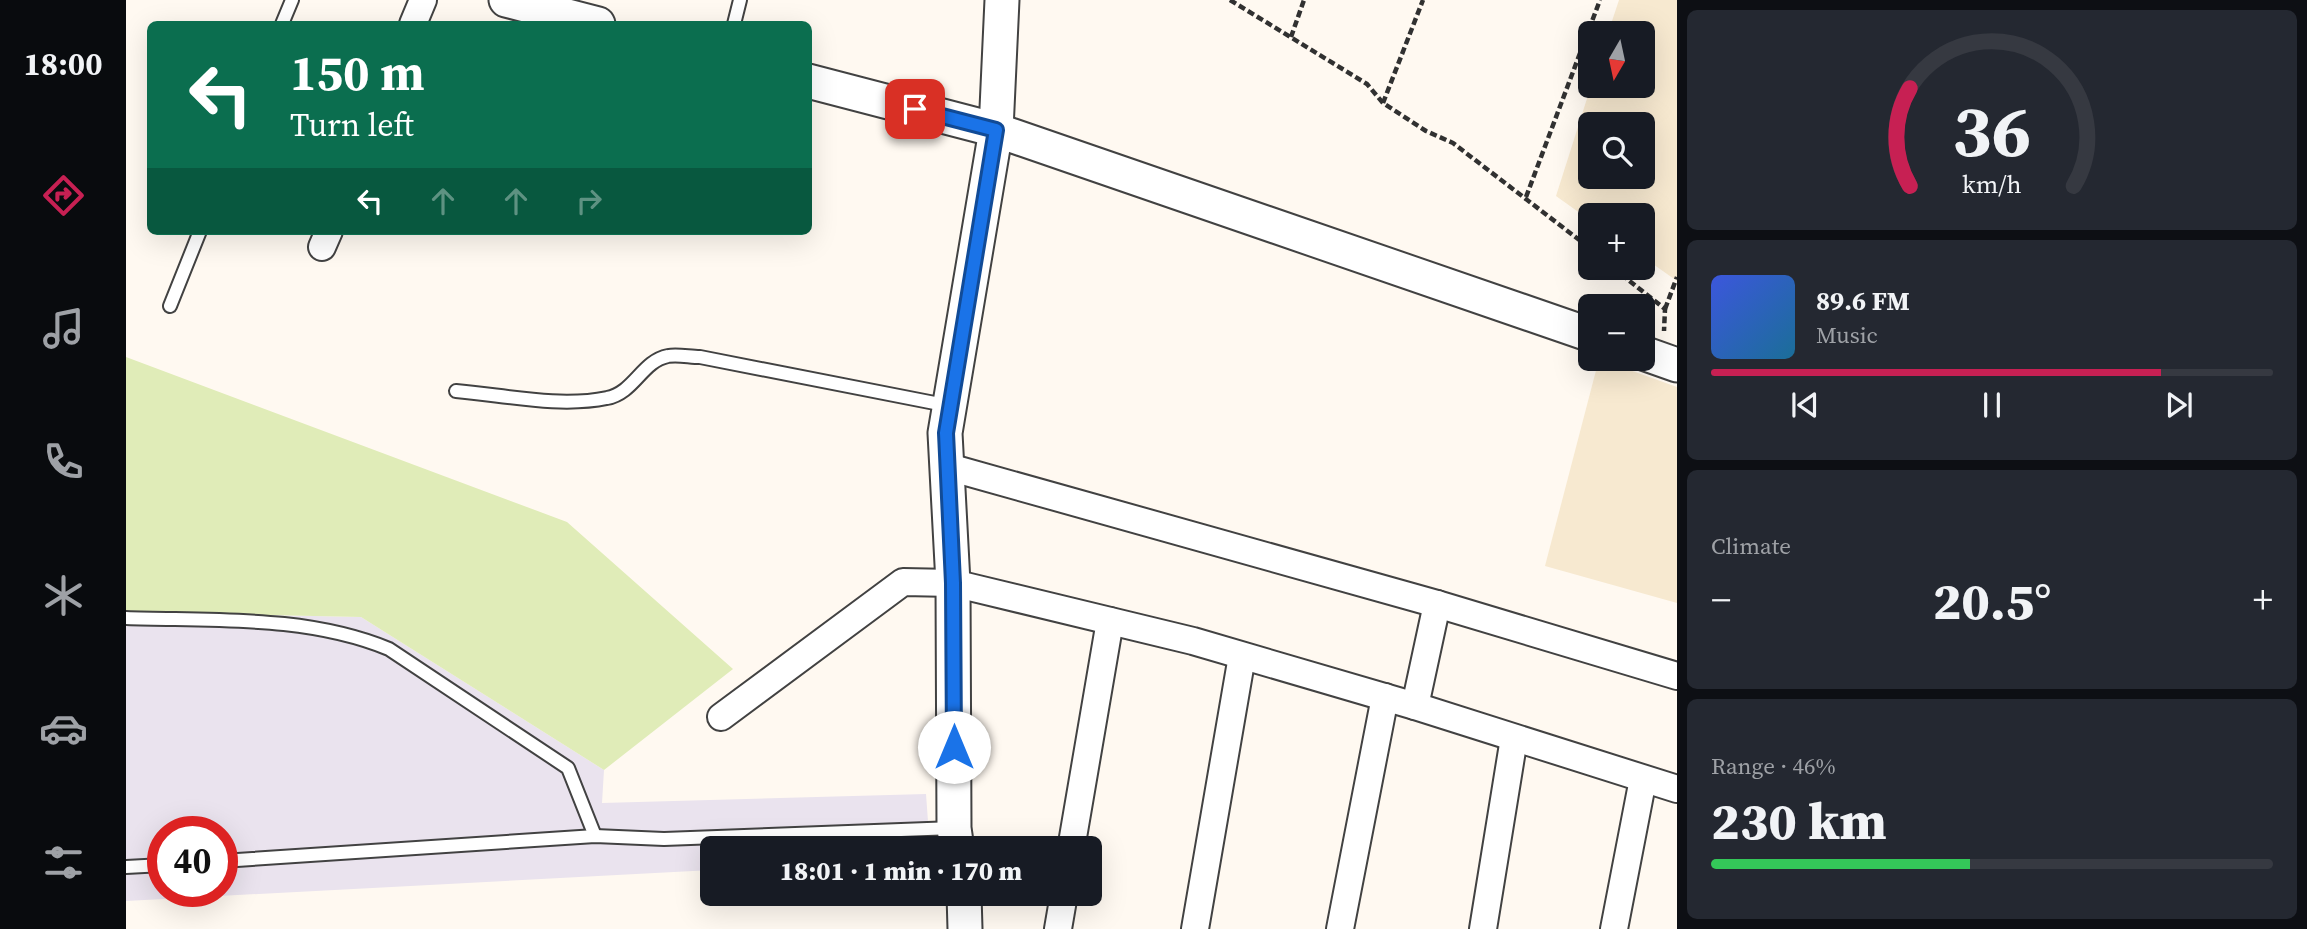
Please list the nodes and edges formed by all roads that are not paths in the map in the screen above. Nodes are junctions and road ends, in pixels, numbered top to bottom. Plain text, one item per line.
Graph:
1 (292, 0) edge
2 (423, 0) edge
3 (506, 0) edge
4 (740, 0) edge
5 (1002, 0) edge
6 (283, 21) edge
7 (414, 21) edge
8 (586, 21) edge
9 (735, 21) edge
10 (812, 81) edge
11 (996, 130) junction
12 (198, 235) edge
13 (170, 306) dead end
14 (1578, 331) edge
15 (456, 391) dead end
16 (950, 406) junction
17 (945, 466) junction
18 (953, 583) junction
19 (1437, 604) junction
20 (126, 618) edge
21 (1110, 621) junction
22 (1242, 656) junction
23 (1677, 676) edge
24 (1385, 697) junction
25 (1415, 706) junction
26 (721, 717) dead end
27 (1514, 737) junction
28 (1643, 779) junction
29 (1677, 789) edge
30 (595, 836) junction
31 (956, 836) edge
32 (1073, 836) edge
33 (700, 839) edge
34 (238, 859) edge
35 (147, 866) edge
36 (126, 867) edge
37 (964, 906) edge
38 (1062, 906) edge
39 (965, 929) edge
40 (1058, 929) edge
41 (1195, 929) edge
42 (1340, 929) edge
43 (1483, 929) edge
44 (1614, 929) edge

1 - 6 lane
2 - 7 street
3 - 8 street
4 - 9 lane
5 - 11 street
10 - 11 street
11 - 14 street
11 - 16 street
12 - 13 lane
15 - 16 lane
16 - 17 street
17 - 18 street
17 - 19 street
18 - 21 street
18 - 26 street
18 - 31 street
19 - 23 street
19 - 25 street
20 - 30 lane
21 - 22 street
21 - 32 street
22 - 24 street
22 - 41 street
24 - 25 street
24 - 42 street
25 - 27 street
27 - 28 street
27 - 43 street
28 - 29 street
28 - 44 street
30 - 33 lane
30 - 34 lane
35 - 36 lane
37 - 39 street
38 - 40 street

